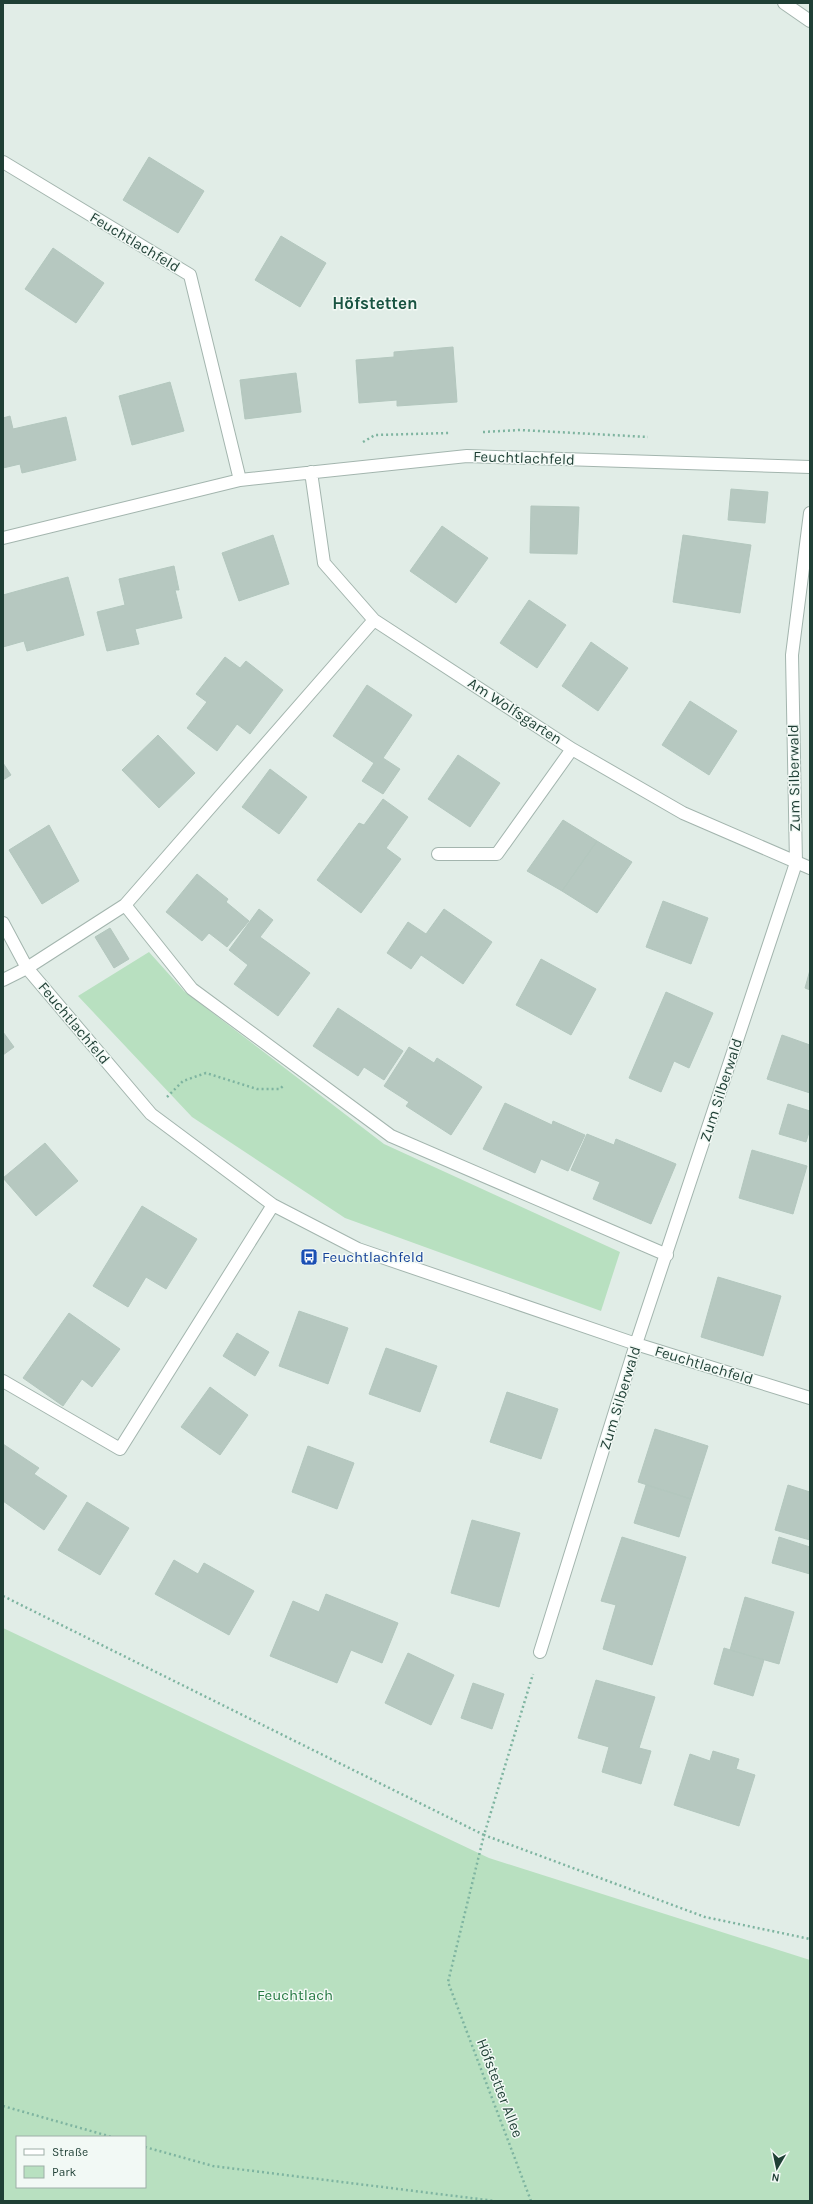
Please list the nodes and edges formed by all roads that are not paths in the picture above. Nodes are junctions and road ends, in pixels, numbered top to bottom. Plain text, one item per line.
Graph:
1 (784, 3) edge
2 (810, 21) edge
3 (3, 162) edge
4 (810, 467) edge
5 (311, 472) junction
6 (240, 480) junction
7 (810, 513) edge
8 (3, 538) edge
9 (374, 620) junction
10 (572, 749) junction
11 (438, 854) dead end
12 (796, 863) junction
13 (810, 868) edge
14 (125, 905) junction
15 (3, 923) edge
16 (27, 968) junction
17 (3, 980) edge
18 (273, 1205) junction
19 (667, 1255) junction
20 (636, 1344) junction
21 (3, 1381) edge
22 (810, 1398) edge
23 (540, 1652) road end

1 - 2 street
3 - 6 street, Feuchtlachfeld
4 - 5 street, Feuchtlachfeld
5 - 6 street, Feuchtlachfeld
5 - 9 street, Am Wolfsgarten
6 - 8 street, Feuchtlachfeld
7 - 12 street, Zum Silberwald
9 - 10 street, Am Wolfsgarten
9 - 14 street
10 - 11 street
10 - 12 street, Am Wolfsgarten
12 - 13 street, Am Wolfsgarten
12 - 19 street, Zum Silberwald
14 - 16 street
14 - 19 street
15 - 16 street, Feuchtlachfeld
16 - 17 street
16 - 18 street, Feuchtlachfeld
18 - 20 street, Feuchtlachfeld
18 - 21 street
19 - 20 street, Zum Silberwald
20 - 22 street, Feuchtlachfeld
20 - 23 street, Zum Silberwald

